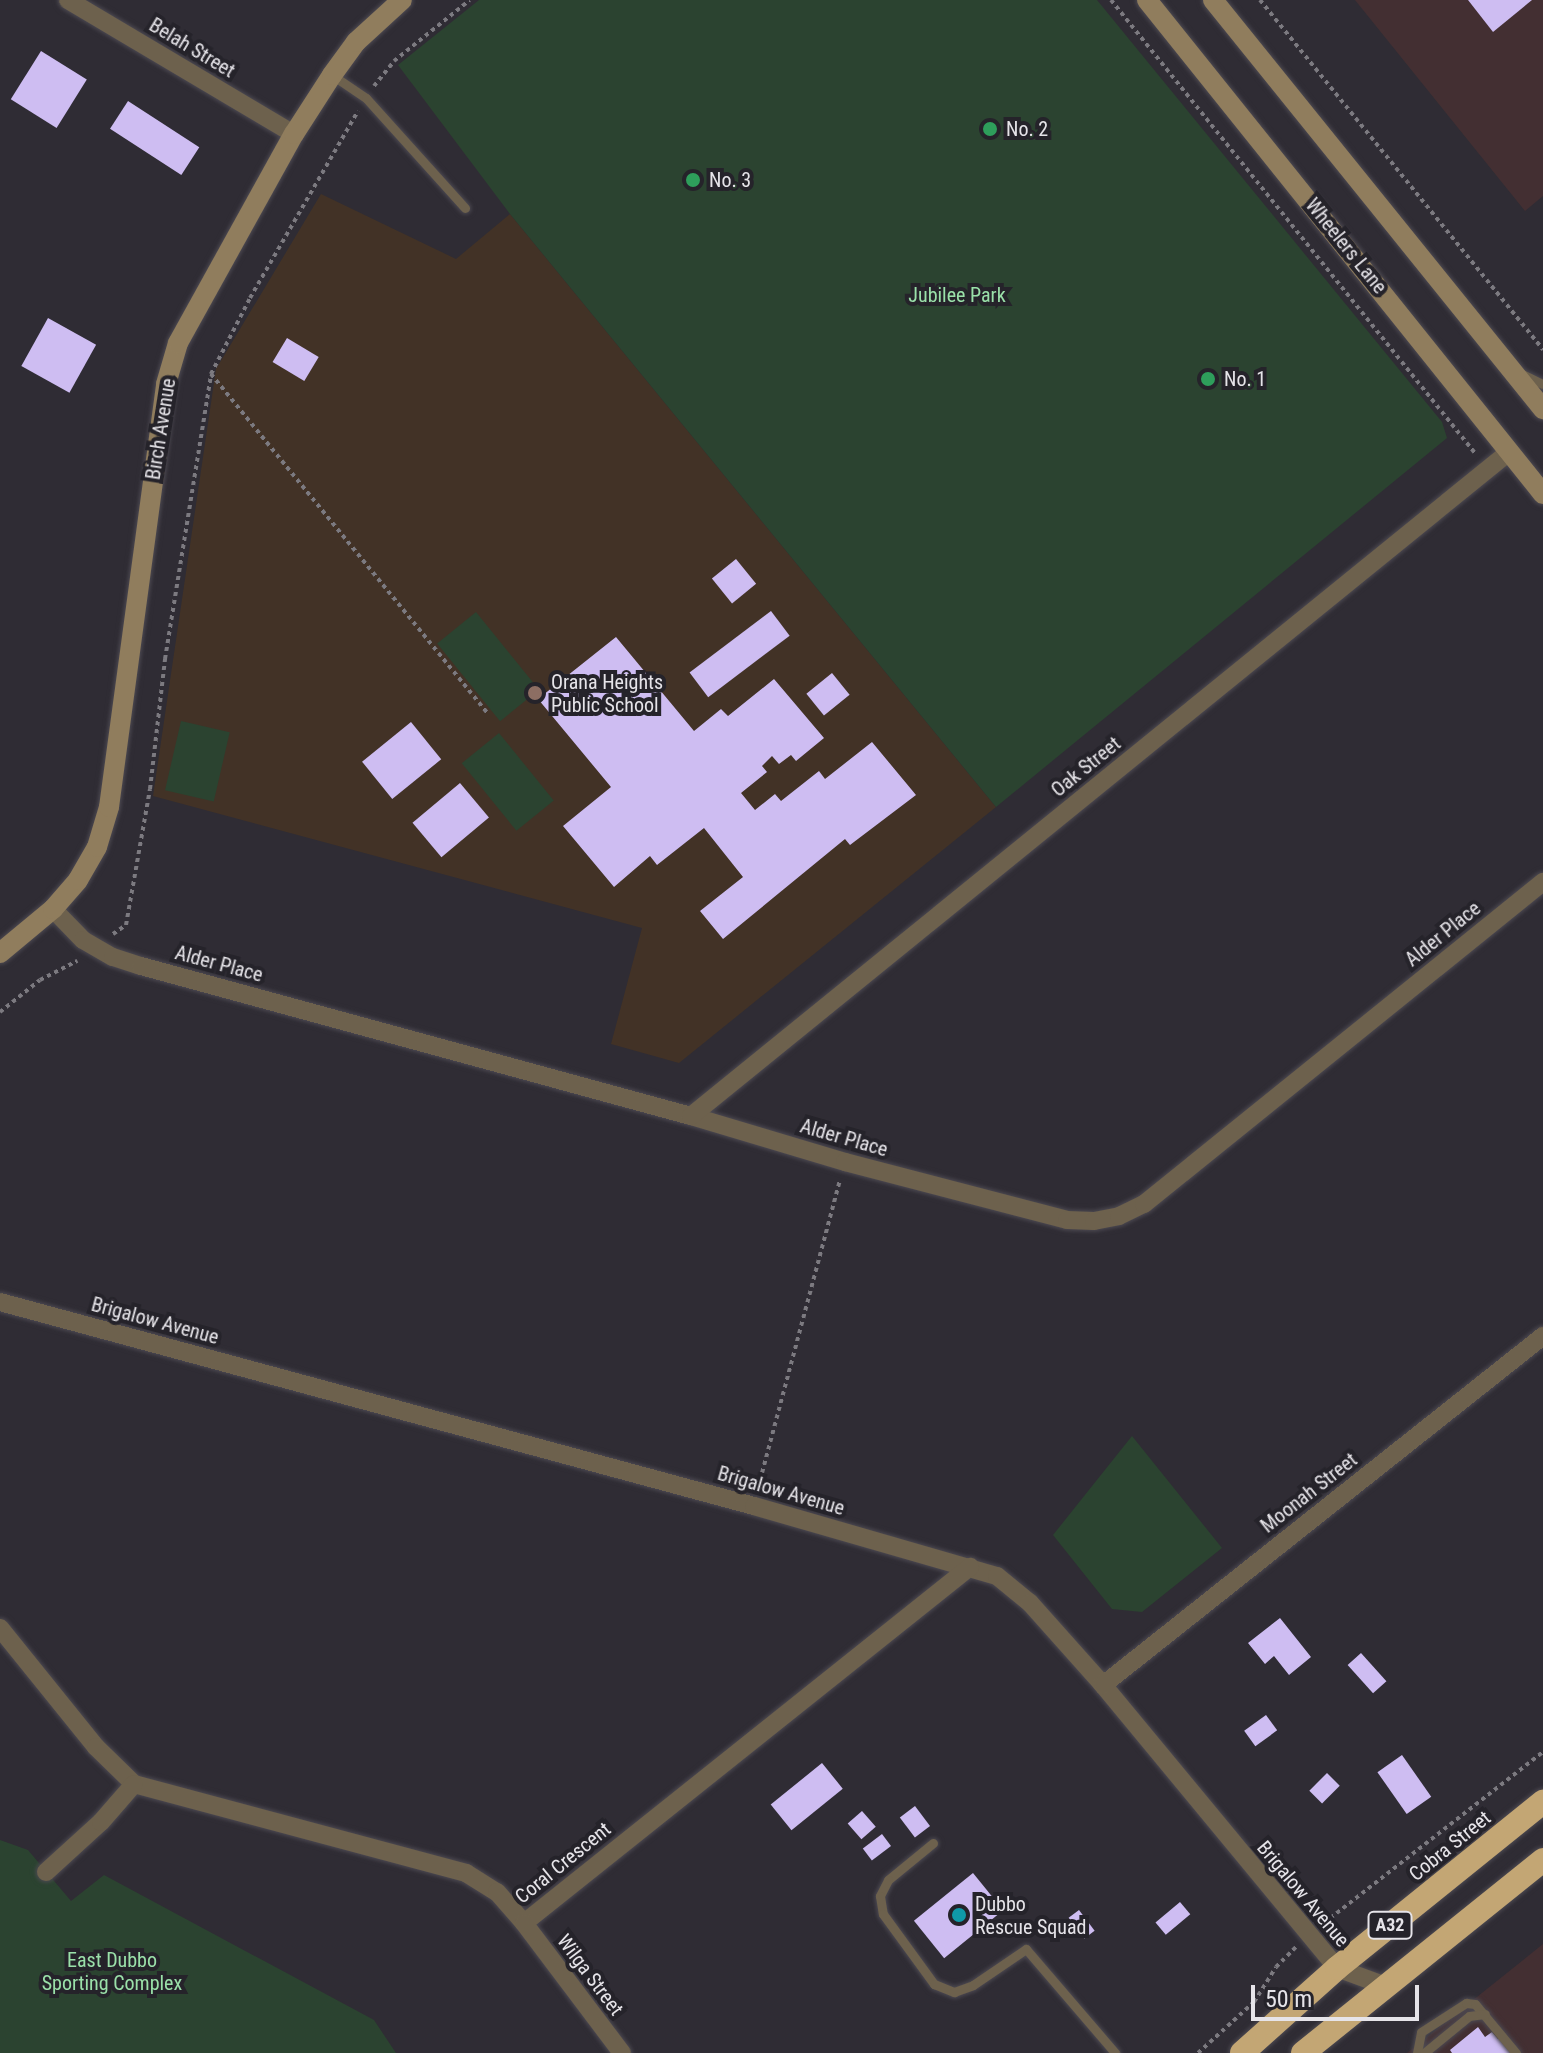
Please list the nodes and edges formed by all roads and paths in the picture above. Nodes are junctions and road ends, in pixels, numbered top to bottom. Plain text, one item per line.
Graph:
1 (68, 0) edge
2 (402, 0) edge
3 (470, 0) edge
4 (1111, 0) edge
5 (1147, 0) edge
6 (1213, 0) edge
7 (1260, 0) edge
8 (332, 75) junction
9 (366, 98) junction
10 (294, 134) junction
11 (465, 208) dead end
12 (1543, 350) edge
13 (1509, 368) junction
14 (211, 374) junction
15 (1543, 384) edge
16 (1543, 409) edge
17 (1509, 452) junction
18 (1488, 469) junction
19 (1543, 494) edge
20 (487, 713) dead end
21 (1543, 882) edge
22 (53, 909) junction
23 (96, 947) junction
24 (0, 953) edge
25 (0, 1012) edge
26 (691, 1116) junction
27 (845, 1162) junction
28 (0, 1302) edge
29 (1543, 1336) edge
30 (754, 1506) junction
31 (970, 1567) junction
32 (0, 1628) edge
33 (1103, 1685) junction
34 (1543, 1752) edge
35 (134, 1784) junction
36 (1543, 1802) edge
37 (933, 1843) dead end
38 (1543, 1860) edge
39 (46, 1872) dead end
40 (524, 1923) junction
41 (1309, 1935) junction
42 (1337, 1968) junction
43 (1386, 1986) junction
44 (1485, 2014) junction
45 (1312, 2050) edge
46 (622, 2053) edge
47 (1115, 2053) edge
48 (1198, 2053) edge
49 (1242, 2053) edge
50 (1417, 2053) edge
51 (1424, 2053) edge
52 (1516, 2053) edge

1 - 10 street, Belah Street
2 - 8 main road, Birch Avenue
3 - 9 path
4 - 18 path
5 - 17 main road, Wheelers Lane
6 - 13 main road
7 - 12 path
8 - 9 lane
8 - 10 main road, Birch Avenue
9 - 11 lane
9 - 14 path
10 - 22 main road, Birch Avenue
13 - 15 lane
13 - 16 main road
14 - 20 path
14 - 23 path
17 - 18 street, Oak Street
17 - 19 main road, Wheelers Lane
18 - 26 street, Oak Street
21 - 27 street, Alder Place
22 - 23 street, Alder Place
22 - 24 main road, Birch Avenue
23 - 25 path
23 - 26 street, Alder Place
26 - 27 street, Alder Place
27 - 30 path
28 - 30 street, Brigalow Avenue
29 - 33 street, Moonah Street
30 - 31 street, Brigalow Avenue
31 - 33 street, Brigalow Avenue
31 - 40 street, Coral Crescent
32 - 35 street, Coral Crescent
33 - 41 street, Brigalow Avenue
34 - 41 path
35 - 39 street
35 - 40 street, Coral Crescent
36 - 42 highway, Cobra Street / A32
37 - 47 lane
38 - 43 highway, A32
40 - 46 street, Wilga Street
41 - 42 street, Brigalow Avenue
41 - 48 path
42 - 43 street, Brigalow Avenue
42 - 49 highway, Cobra Street / A32
43 - 45 highway, A32
44 - 50 lane
44 - 51 lane
44 - 52 lane

